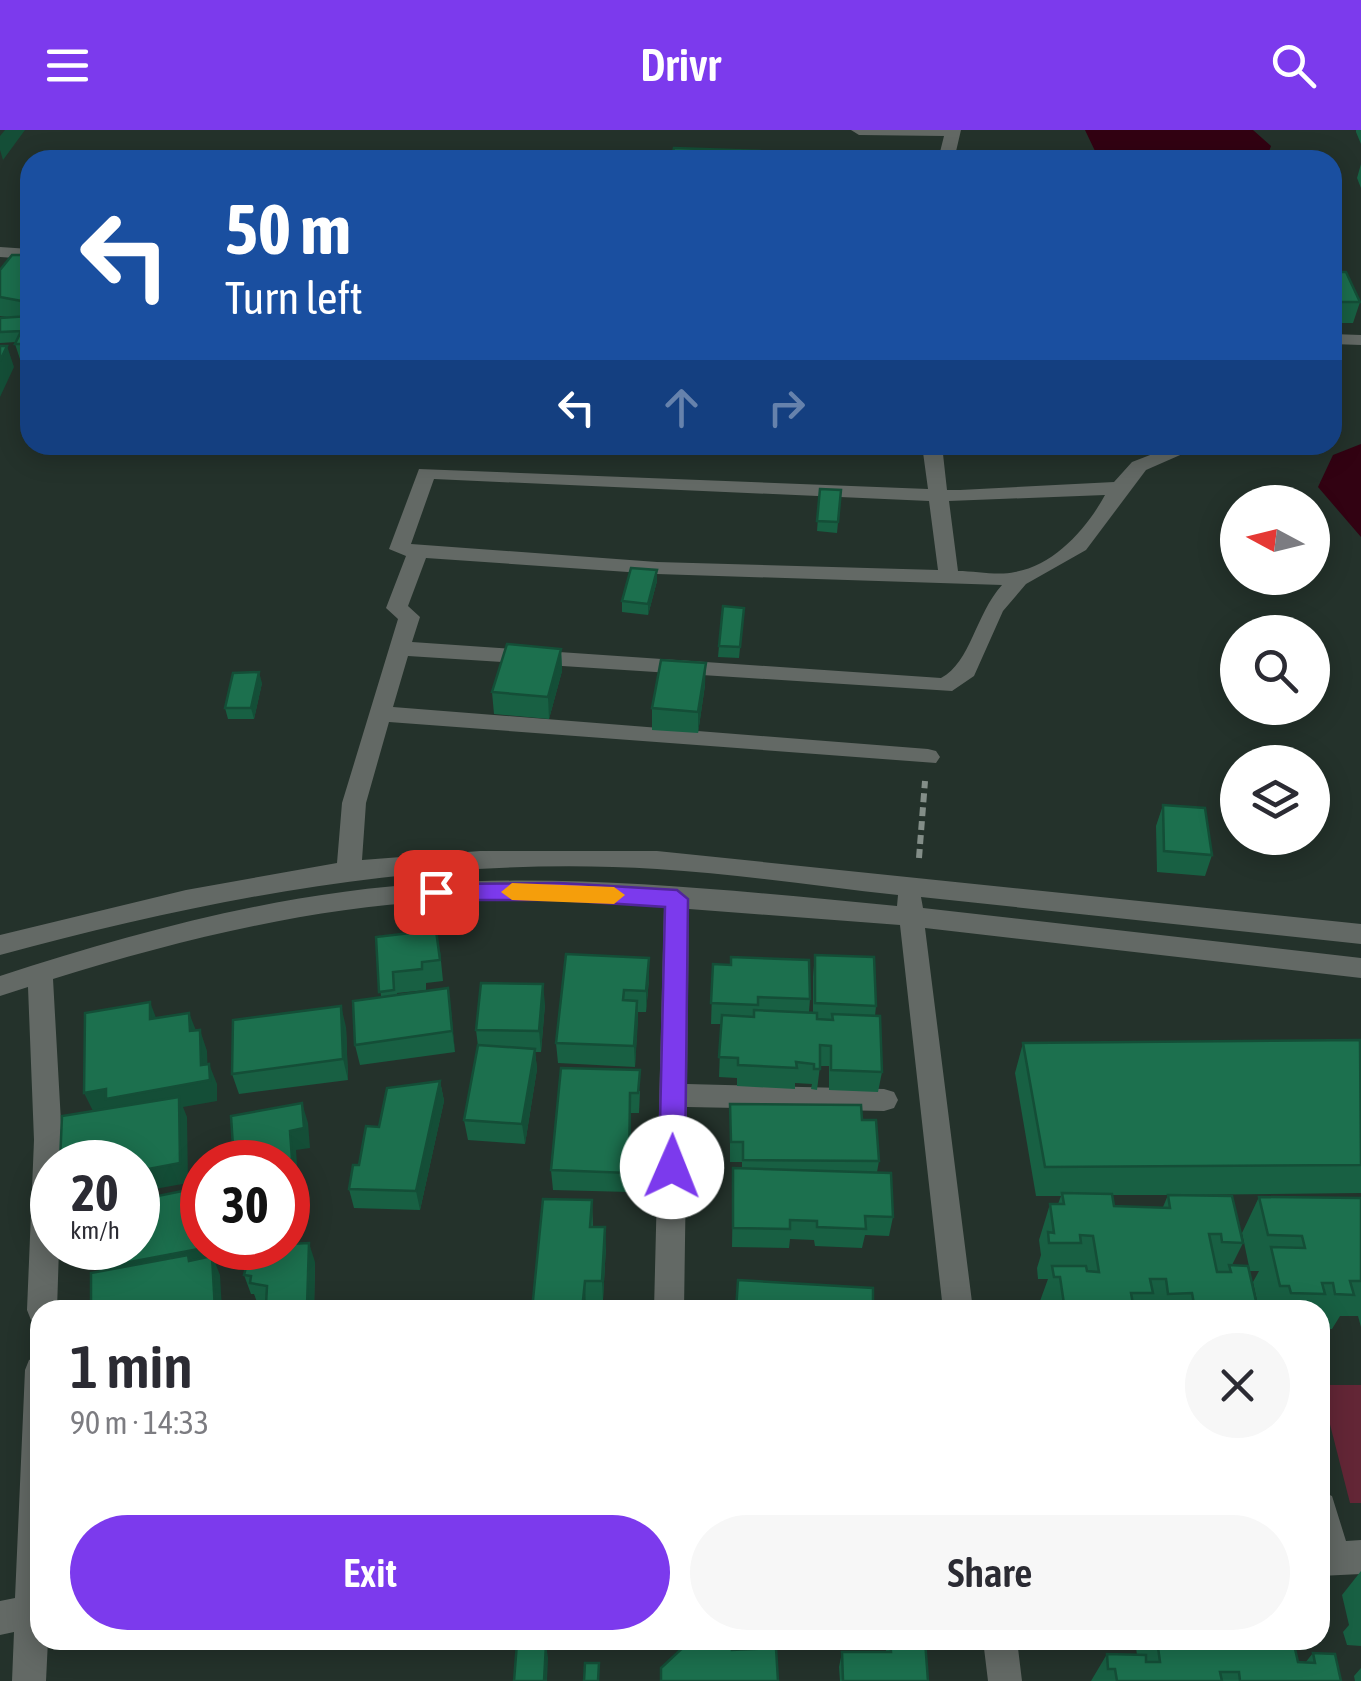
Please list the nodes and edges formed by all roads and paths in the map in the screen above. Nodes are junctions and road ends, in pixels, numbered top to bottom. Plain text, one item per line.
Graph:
1 (859, 130) edge
2 (953, 131) edge
3 (933, 455) edge
4 (1167, 455) edge
5 (1118, 488) junction
6 (938, 495) junction
7 (418, 552) junction
8 (950, 579) junction
9 (1019, 579) junction
10 (399, 648) junction
11 (379, 714) junction
12 (928, 758) dead end
13 (349, 872) junction
14 (908, 884) junction
15 (677, 899) junction
16 (909, 915) junction
17 (1361, 934) edge
18 (0, 945) edge
19 (1361, 968) edge
20 (40, 973) junction
21 (0, 986) edge
22 (673, 1095) junction
23 (884, 1100) dead end
24 (42, 1300) edge
25 (669, 1300) edge
26 (957, 1300) edge
27 (30, 1472) edge
28 (16, 1615) edge
29 (1001, 1650) edge
30 (29, 1681) edge
31 (1005, 1681) edge

1 - 2 street
3 - 6 street
4 - 5 street
5 - 6 street
5 - 9 street
6 - 7 street
6 - 8 street
7 - 8 street
7 - 10 street
8 - 9 street
9 - 10 street
10 - 11 street
11 - 12 street
11 - 13 street
13 - 14 street
13 - 18 street
14 - 16 street
14 - 17 street
15 - 16 street
15 - 20 street
15 - 22 street
16 - 19 street
16 - 26 street
20 - 21 street
20 - 24 street
22 - 23 street
22 - 25 street
27 - 28 street
28 - 30 street
29 - 31 street

